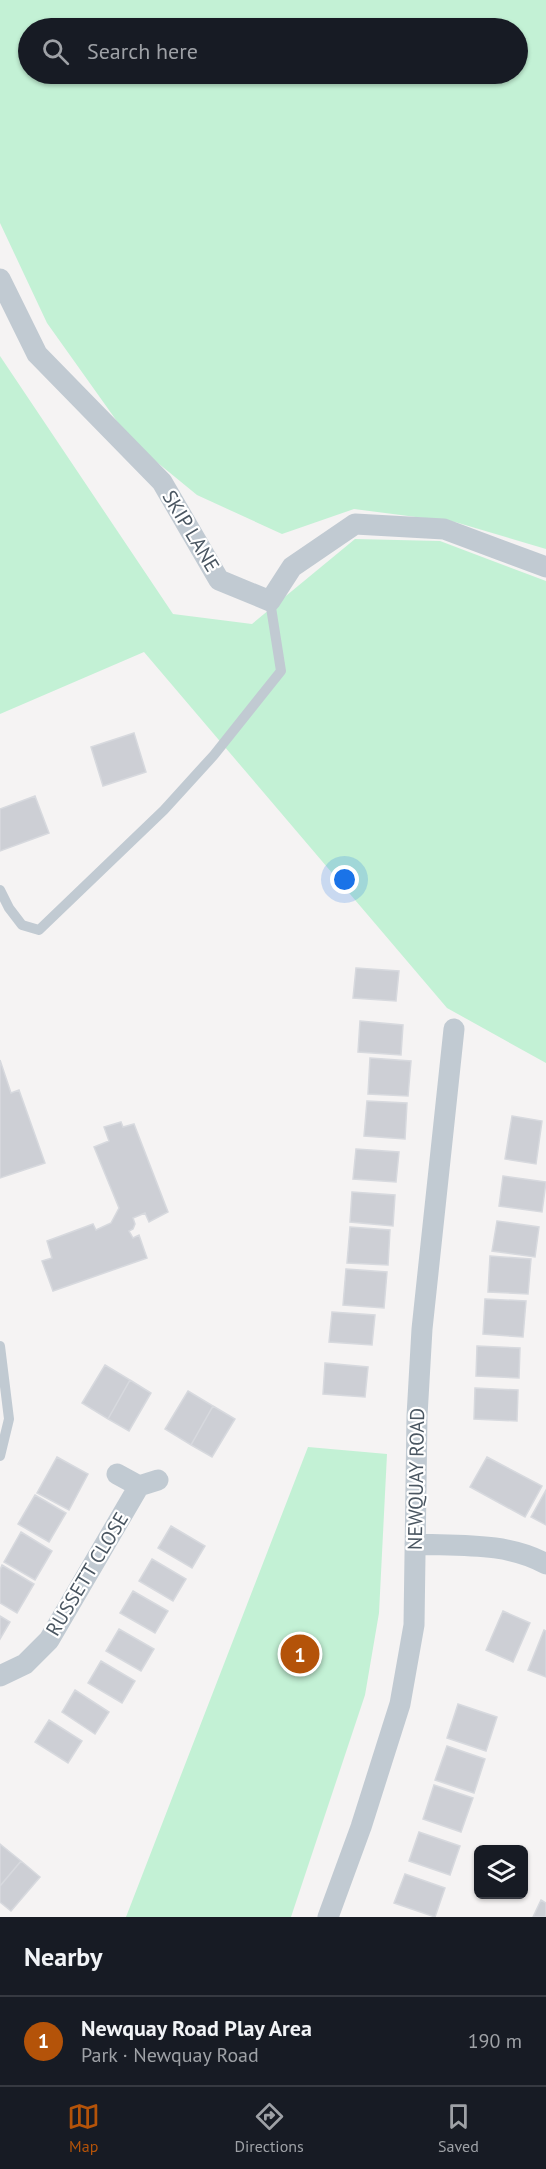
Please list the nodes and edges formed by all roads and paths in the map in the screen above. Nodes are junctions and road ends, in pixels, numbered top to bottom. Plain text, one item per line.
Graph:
1 (0, 279) edge
2 (546, 567) edge
3 (270, 601) junction
4 (0, 890) edge
5 (454, 1029) dead end
6 (0, 1346) edge
7 (0, 1456) edge
8 (117, 1474) dead end
9 (415, 1544) junction
10 (546, 1564) edge
11 (0, 1676) edge
12 (328, 1917) edge

1 - 3 street, SKIP LANE
2 - 3 street
3 - 4 lane
5 - 9 street, NEWQUAY ROAD
6 - 7 lane
8 - 11 street, RUSSETT CLOSE
9 - 10 street
9 - 12 street, NEWQUAY ROAD

